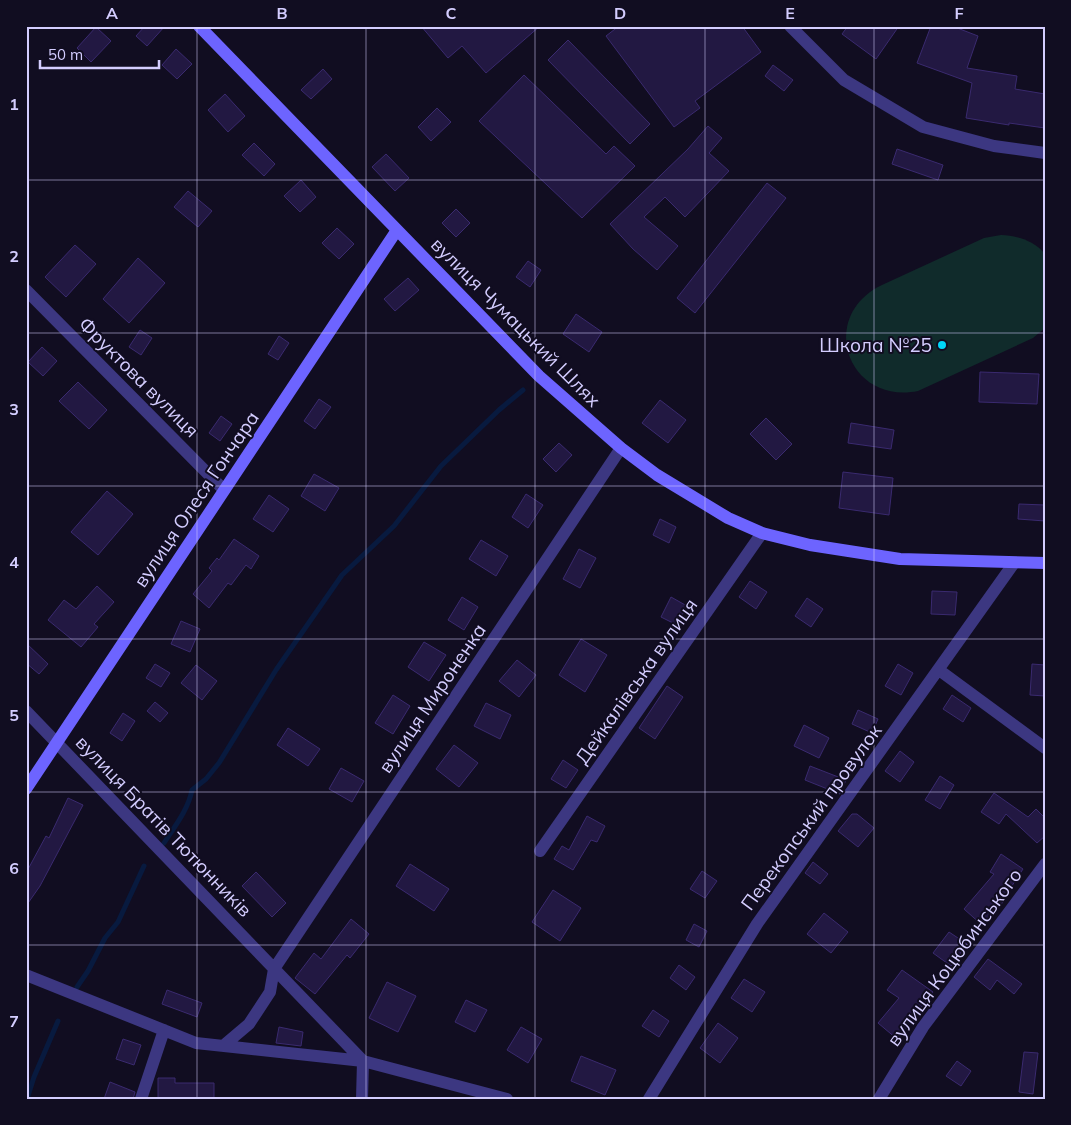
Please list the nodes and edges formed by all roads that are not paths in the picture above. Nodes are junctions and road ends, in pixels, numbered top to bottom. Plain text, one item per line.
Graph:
1 (199, 26) edge
2 (790, 26) edge
3 (1045, 153) edge
4 (397, 230) junction
5 (26, 290) edge
6 (621, 448) junction
7 (224, 490) junction
8 (762, 533) junction
9 (1014, 563) junction
10 (1045, 563) edge
11 (939, 670) junction
12 (26, 710) edge
13 (57, 742) junction
14 (1045, 748) edge
15 (26, 789) edge
16 (540, 851) dead end
17 (1045, 864) edge
18 (274, 968) junction
19 (26, 975) edge
20 (164, 1030) junction
21 (223, 1046) junction
22 (363, 1061) junction
23 (141, 1099) edge
24 (362, 1099) edge
25 (507, 1099) edge
26 (649, 1099) edge
27 (879, 1099) edge

1 - 4 main road, вулиця Чумацький Шлях
2 - 3 street
4 - 6 main road, вулиця Чумацький Шлях
4 - 7 main road, вулиця Олеся Гончара
5 - 7 street, Фруктова вулиця
6 - 8 main road, вулиця Чумацький Шлях
6 - 18 street, вулиця Мироненка
7 - 13 main road, вулиця Олеся Гончара
8 - 9 main road, вулиця Чумацький Шлях
8 - 16 street, Дейкалівська вулиця
9 - 10 main road, вулиця Чумацький Шлях
9 - 11 street, Перекопський провулок
11 - 14 street
11 - 26 street, Перекопський провулок
12 - 13 street, вулиця Братів Тютюнників
13 - 15 main road, вулиця Олеся Гончара
13 - 18 street, вулиця Братів Тютюнників
17 - 27 street, вулиця Коцюбинського
18 - 21 street
18 - 22 street, вулиця Братів Тютюнників
19 - 20 street
20 - 21 street
20 - 23 street
21 - 22 street
22 - 24 street
22 - 25 street

